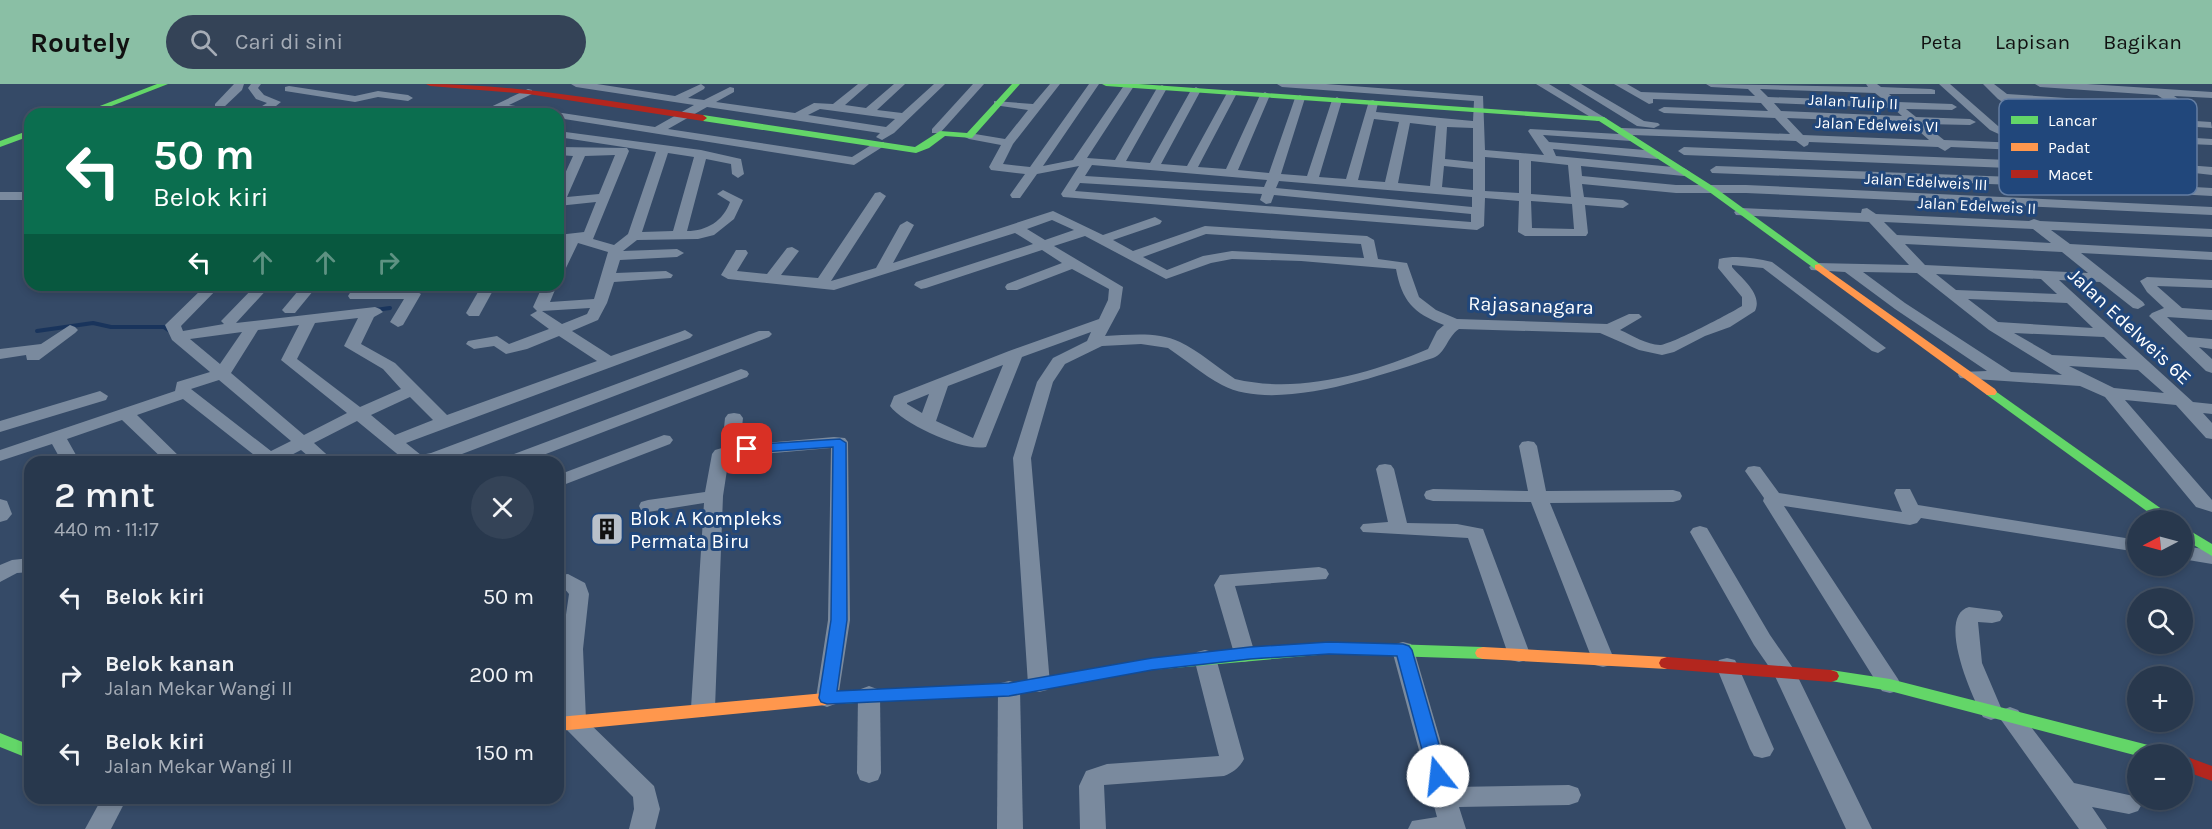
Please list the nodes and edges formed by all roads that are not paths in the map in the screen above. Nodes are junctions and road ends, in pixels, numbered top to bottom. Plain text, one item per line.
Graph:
1 (164, 84) edge
2 (239, 84) edge
3 (256, 84) edge
4 (301, 84) edge
5 (430, 84) edge
6 (576, 84) edge
7 (668, 84) edge
8 (864, 84) edge
9 (900, 84) edge
10 (940, 84) edge
11 (979, 84) edge
12 (1016, 84) edge
13 (1055, 84) edge
14 (1094, 84) edge
15 (1106, 84) edge
16 (1282, 84) edge
17 (1444, 84) edge
18 (1541, 84) edge
19 (1574, 84) edge
20 (1619, 84) edge
21 (1709, 84) edge
22 (1944, 84) edge
23 (1988, 84) edge
24 (2040, 84) edge
25 (2147, 84) edge
26 (2194, 84) edge
27 (476, 85) edge
28 (1750, 85) edge
29 (2066, 85) edge
30 (1129, 86) junction
31 (700, 87) dead end
32 (1874, 87) edge
33 (1162, 88) junction
34 (1192, 88) edge
35 (1296, 89) edge
36 (730, 90) dead end
37 (528, 92) junction
38 (1931, 92) dead end
39 (2160, 92) junction
40 (1232, 93) junction
41 (649, 94) junction
42 (1266, 95) junction
43 (1638, 95) junction
44 (2212, 95) edge
45 (756, 96) dead end
46 (2002, 96) junction
47 (408, 98) dead end
48 (1718, 98) junction
49 (677, 99) junction
50 (2006, 99) edge
51 (2044, 99) edge
52 (2171, 99) edge
53 (1337, 100) junction
54 (1764, 100) junction
55 (785, 101) dead end
56 (998, 103) junction
57 (705, 104) junction
58 (1896, 105) junction
59 (219, 106) dead end
60 (498, 106) junction
61 (836, 107) junction
62 (1952, 107) dead end
63 (98, 108) edge
64 (266, 108) edge
65 (494, 108) edge
66 (511, 108) edge
67 (737, 108) junction
68 (1036, 108) junction
69 (1371, 109) junction
70 (1664, 110) junction
71 (1480, 111) junction
72 (769, 112) junction
73 (868, 112) junction
74 (1777, 114) junction
75 (564, 116) edge
76 (684, 116) junction
77 (799, 116) junction
78 (2197, 116) edge
79 (905, 117) junction
80 (1405, 119) junction
81 (1601, 119) junction
82 (1915, 121) junction
83 (1970, 122) dead end
84 (1442, 123) junction
85 (2197, 124) edge
86 (2212, 125) edge
87 (1692, 126) junction
88 (1994, 128) junction
89 (1999, 128) edge
90 (658, 130) junction
91 (891, 131) junction
92 (1999, 131) edge
93 (939, 132) junction
94 (1650, 132) junction
95 (1627, 133) junction
96 (24, 135) edge
97 (564, 135) edge
98 (1796, 135) junction
99 (969, 136) junction
100 (1972, 138) dead end
101 (1937, 140) junction
102 (2197, 142) edge
103 (2212, 142) edge
104 (1008, 143) junction
105 (1999, 143) edge
106 (0, 144) edge
107 (876, 144) junction
108 (1545, 145) junction
109 (2197, 146) edge
110 (2212, 147) edge
111 (626, 148) junction
112 (663, 149) junction
113 (1684, 151) junction
114 (564, 152) edge
115 (701, 154) junction
116 (580, 155) junction
117 (1657, 155) junction
118 (1816, 155) junction
119 (1524, 157) junction
120 (1551, 158) junction
121 (1479, 159) junction
122 (1083, 161) junction
123 (1574, 161) junction
124 (1960, 161) junction
125 (1438, 162) junction
126 (1119, 163) junction
127 (1999, 163) edge
128 (2212, 163) edge
129 (2197, 164) edge
130 (1155, 166) junction
131 (1191, 169) junction
132 (564, 170) edge
133 (1716, 170) junction
134 (2197, 170) edge
135 (1033, 171) junction
136 (1684, 171) junction
137 (2212, 171) edge
138 (1231, 172) junction
139 (738, 174) dead end
140 (1833, 175) junction
141 (1273, 176) junction
142 (1076, 178) junction
143 (1312, 179) junction
144 (1574, 179) junction
145 (1984, 180) junction
146 (1999, 181) edge
147 (1351, 182) junction
148 (1391, 185) junction
149 (1436, 189) junction
150 (1715, 189) junction
151 (1742, 189) junction
152 (1269, 191) junction
153 (2197, 191) edge
154 (2212, 192) edge
155 (1999, 193) edge
156 (723, 194) dead end
157 (1479, 194) junction
158 (1851, 194) junction
159 (1016, 195) dead end
160 (1524, 195) junction
161 (2001, 195) edge
162 (2150, 195) edge
163 (0, 196) edge
164 (24, 196) edge
165 (880, 196) dead end
166 (603, 198) junction
167 (1576, 199) junction
168 (564, 201) edge
169 (2008, 201) junction
170 (1623, 204) dead end
171 (2168, 208) junction
172 (1263, 211) junction
173 (1477, 211) junction
174 (2212, 211) edge
175 (1749, 212) junction
176 (1871, 217) junction
177 (1155, 221) dead end
178 (2036, 224) junction
179 (907, 225) dead end
180 (1017, 228) junction
181 (1086, 231) junction
182 (2206, 232) edge
183 (679, 235) junction
184 (634, 236) junction
185 (574, 238) junction
186 (564, 239) edge
187 (1103, 239) junction
188 (1891, 239) junction
189 (2212, 241) edge
190 (1045, 246) junction
191 (2066, 249) junction
192 (792, 251) dead end
193 (616, 253) junction
194 (677, 253) dead end
195 (741, 253) dead end
196 (1132, 256) junction
197 (2212, 256) edge
198 (564, 258) edge
199 (1372, 262) junction
200 (1073, 264) junction
201 (1846, 266) junction
202 (1816, 267) junction
203 (882, 270) junction
204 (1921, 270) junction
205 (2044, 274) junction
206 (666, 275) dead end
207 (607, 278) junction
208 (772, 278) junction
209 (2104, 278) junction
210 (822, 283) junction
211 (921, 285) dead end
212 (2209, 286) edge
213 (1012, 287) dead end
214 (209, 291) edge
215 (258, 291) edge
216 (306, 291) edge
217 (358, 291) edge
218 (407, 291) edge
219 (416, 291) edge
220 (486, 291) edge
221 (547, 291) edge
222 (1954, 294) junction
223 (2072, 299) junction
224 (600, 303) junction
225 (2138, 305) dead end
226 (290, 310) dead end
227 (474, 313) dead end
228 (2178, 313) junction
229 (538, 315) dead end
230 (2212, 315) edge
231 (1634, 317) dead end
232 (309, 320) junction
233 (229, 321) dead end
234 (398, 322) dead end
235 (1103, 323) junction
236 (1456, 324) junction
237 (253, 326) junction
238 (1994, 327) junction
239 (1610, 329) junction
240 (70, 330) dead end
241 (560, 331) junction
242 (175, 333) junction
243 (2108, 333) junction
244 (764, 334) dead end
245 (685, 335) dead end
246 (2183, 341) junction
247 (1093, 343) junction
248 (474, 344) dead end
249 (2212, 344) edge
250 (1878, 348) dead end
251 (0, 354) edge
252 (1015, 354) junction
253 (617, 359) junction
254 (2047, 360) junction
255 (2142, 365) junction
256 (2212, 368) edge
257 (222, 374) junction
258 (741, 374) dead end
259 (656, 375) junction
260 (1966, 375) junction
261 (2007, 377) junction
262 (2083, 381) junction
263 (940, 384) junction
264 (412, 390) junction
265 (690, 392) junction
266 (185, 393) junction
267 (2111, 393) junction
268 (100, 396) dead end
269 (2183, 404) junction
270 (2212, 409) edge
271 (125, 413) junction
272 (358, 414) junction
273 (734, 418) dead end
274 (444, 422) junction
275 (927, 422) junction
276 (0, 428) edge
277 (2212, 434) edge
278 (57, 437) junction
279 (664, 440) dead end
280 (395, 441) junction
281 (302, 443) junction
282 (1528, 446) dead end
283 (731, 451) junction
284 (0, 456) edge
285 (68, 456) edge
286 (170, 456) edge
287 (266, 456) edge
288 (280, 456) edge
289 (318, 456) edge
290 (412, 456) edge
291 (440, 456) edge
292 (525, 456) edge
293 (1385, 469) dead end
294 (1754, 471) dead end
295 (564, 479) edge
296 (1433, 495) dead end
297 (714, 496) junction
298 (1538, 496) junction
299 (1673, 496) dead end
300 (1773, 498) junction
301 (0, 505) edge
302 (648, 506) dead end
303 (2212, 506) edge
304 (2154, 510) edge
305 (0, 516) edge
306 (1370, 528) dead end
307 (1399, 528) junction
308 (1700, 532) dead end
309 (2193, 538) edge
310 (2127, 544) edge
311 (2212, 551) edge
312 (2193, 554) edge
313 (2212, 557) edge
314 (24, 566) edge
315 (1320, 574) dead end
316 (0, 575) edge
317 (564, 580) edge
318 (1992, 616) dead end
319 (565, 650) edge
320 (1403, 650) junction
321 (1244, 654) junction
322 (1519, 654) junction
323 (1205, 658) junction
324 (1603, 659) junction
325 (1727, 666) junction
326 (1784, 670) junction
327 (1040, 684) junction
328 (1890, 685) junction
329 (1009, 689) junction
330 (869, 695) junction
331 (827, 698) junction
332 (703, 708) junction
333 (2001, 713) junction
334 (566, 723) edge
335 (0, 740) edge
336 (2127, 746) edge
337 (1762, 749) dead end
338 (24, 750) edge
339 (2197, 768) edge
340 (869, 773) dead end
341 (2212, 788) edge
342 (2067, 792) junction
343 (1569, 795) dead end
344 (1444, 797) junction
345 (112, 804) edge
346 (2127, 804) edge
347 (1453, 827) edge
348 (98, 829) edge
349 (642, 829) edge
350 (1010, 829) edge
351 (1093, 829) edge
352 (1421, 829) edge
353 (1859, 829) edge
354 (2094, 829) edge

1 - 63 main road
2 - 59 street
3 - 64 street
4 - 47 street
5 - 27 main road
6 - 41 street
7 - 41 street
8 - 61 street
9 - 73 street
10 - 79 street
11 - 93 street
12 - 56 main road
13 - 68 street
14 - 135 street
15 - 30 main road
16 - 35 street
17 - 71 street
18 - 81 street
19 - 87 street
20 - 43 street
21 - 28 street
21 - 48 street
22 - 88 street
23 - 46 street
24 - 29 street
25 - 39 street
26 - 44 street
27 - 37 main road
28 - 32 street
28 - 54 street
29 - 39 street
30 - 33 main road
30 - 122 street
31 - 49 street
32 - 38 street
32 - 58 street
33 - 34 main road
33 - 126 street
34 - 40 main road
34 - 130 street
35 - 42 main road
35 - 53 main road
35 - 71 street
35 - 141 street
36 - 57 street
37 - 60 street
37 - 76 main road
39 - 44 street
39 - 52 street
40 - 42 main road
40 - 131 street
41 - 49 street
42 - 138 street
43 - 48 street
43 - 70 street
45 - 67 street
46 - 50 street
46 - 51 street
48 - 54 street
49 - 57 street
53 - 69 main road
53 - 143 street
54 - 58 street
54 - 74 street
55 - 72 street
56 - 68 street
56 - 99 main road
57 - 67 street
57 - 76 street
58 - 62 street
58 - 82 street
60 - 65 street
60 - 66 street
61 - 73 street
61 - 77 street
67 - 72 street
68 - 104 street
69 - 71 main road
69 - 80 street
69 - 147 street
70 - 74 street, Jalan Tulip II
70 - 87 street
71 - 81 main road
71 - 84 street
71 - 121 street
72 - 77 street
73 - 79 street
74 - 82 street, Jalan Tulip II
74 - 98 street
75 - 90 street
76 - 90 street
76 - 107 main road
77 - 91 street
78 - 86 street
79 - 91 street
80 - 84 street
80 - 148 street
81 - 95 main road
82 - 83 street, Jalan Tulip II
82 - 101 street
84 - 125 street
85 - 86 street
87 - 98 street
88 - 89 street
88 - 92 street
90 - 107 street
90 - 111 street
91 - 107 street
93 - 99 main road
93 - 107 main road
94 - 95 street, Jalan Edelweis VI
94 - 98 street, Jalan Edelweis VI
94 - 113 street
95 - 108 street, Jalan Edelweis VI
95 - 117 main road
96 - 106 main road
97 - 111 street
98 - 101 street, Jalan Edelweis VI
98 - 118 street
99 - 104 street
100 - 101 street
101 - 105 street, Jalan Edelweis VI
101 - 124 street
102 - 103 street
104 - 135 street
108 - 117 street
108 - 120 street
109 - 110 street
111 - 112 street
111 - 116 street
111 - 166 street
112 - 115 street
112 - 184 street
113 - 118 street
113 - 133 street
114 - 116 street
115 - 139 street
115 - 183 street
116 - 132 street
117 - 136 main road
118 - 124 street
118 - 140 street
119 - 120 street
119 - 121 street
119 - 160 street
120 - 123 street
121 - 125 street
121 - 157 street
122 - 126 street
122 - 135 street
122 - 142 street
123 - 136 street
123 - 144 street
124 - 127 street
124 - 145 street
125 - 149 street
126 - 130 street
128 - 129 street
130 - 131 street
131 - 138 street
133 - 140 street
133 - 151 street
134 - 137 street
135 - 159 street
136 - 150 main road
138 - 141 street
140 - 145 street
140 - 158 street
141 - 143 street
141 - 152 street
142 - 152 street
142 - 172 street
143 - 147 street
144 - 150 street, Jalan Edelweis III
144 - 167 street
145 - 146 street
145 - 155 street
147 - 148 street
148 - 149 street
149 - 157 street
150 - 151 street, Jalan Edelweis III
150 - 175 main road
151 - 158 street, Jalan Edelweis III
152 - 172 street
152 - 173 street
153 - 154 street
156 - 183 street
157 - 160 street
157 - 173 street
158 - 169 street, Jalan Edelweis III
158 - 176 street
160 - 167 street
160 - 167 street
161 - 169 street
162 - 171 street
163 - 164 street
165 - 210 street
166 - 168 street
166 - 185 street
167 - 170 street
169 - 171 street, Jalan Edelweis III
169 - 178 street
171 - 174 street, Jalan Edelweis III
171 - 182 street
172 - 173 street
175 - 176 street, Jalan Edelweis II
175 - 202 main road
176 - 178 street, Jalan Edelweis II
176 - 188 street
177 - 187 street
178 - 182 street, Jalan Edelweis II
178 - 191 street
179 - 203 street
180 - 181 street
180 - 190 street
180 - 203 street
181 - 187 street
181 - 190 street
182 - 189 street
183 - 184 street
184 - 193 street
185 - 186 street
185 - 193 street
185 - 198 street
187 - 196 street
188 - 191 street
188 - 204 street
190 - 200 street
190 - 211 street
191 - 197 street
191 - 209 street
192 - 208 street
193 - 194 street
193 - 207 street
195 - 208 street
196 - 199 street
196 - 199 street
199 - 236 street
200 - 213 street
200 - 235 street
201 - 202 street
201 - 204 street
201 - 261 street
202 - 260 main road
203 - 210 street
204 - 205 street
204 - 222 street
205 - 209 street
205 - 223 street, Jalan Edelweis 6E
206 - 207 street
207 - 224 street
208 - 210 street
209 - 225 street
212 - 228 street
214 - 242 street
215 - 233 street
216 - 226 street
217 - 218 street
219 - 234 street
220 - 227 street
221 - 224 street
222 - 223 street
222 - 238 street
223 - 243 street, Jalan Edelweis 6E
224 - 241 street
228 - 230 street
228 - 246 street
229 - 241 street
231 - 239 street
232 - 237 street
232 - 264 street
232 - 272 street
235 - 247 street
235 - 252 street
236 - 239 street, Rajasanagara
236 - 247 street, Rajasanagara
237 - 242 street
237 - 257 street
238 - 243 street
238 - 254 street
239 - 250 street, Rajasanagara
240 - 251 street
241 - 248 street
241 - 253 street
242 - 257 street
243 - 255 street, Jalan Edelweis 6E
244 - 259 street
245 - 253 street
246 - 249 street
246 - 256 street
247 - 327 street
252 - 263 street
252 - 275 street
253 - 259 street
253 - 274 street
254 - 255 street
254 - 262 street
255 - 269 street, Jalan Edelweis 6E
257 - 266 street
257 - 281 street
258 - 265 street
259 - 265 street
259 - 291 street
260 - 261 street
260 - 304 main road
261 - 262 street
262 - 267 street
263 - 275 street
263 - 275 street
264 - 272 street
264 - 274 street
265 - 292 street
266 - 271 street
266 - 287 street
267 - 269 street
267 - 303 street
268 - 276 street
269 - 270 street
269 - 277 street, Jalan Edelweis 6E
271 - 278 street
271 - 286 street
272 - 280 street
272 - 281 street
273 - 283 street
274 - 280 street
278 - 284 street
278 - 285 street
279 - 295 street
280 - 290 street
281 - 288 street
281 - 289 street
282 - 298 street
283 - 297 street
283 - 331 street
293 - 307 street
294 - 300 street
296 - 298 street
297 - 302 street
297 - 332 street
298 - 299 street
298 - 324 street
300 - 310 street
300 - 328 street
301 - 305 street
306 - 307 street
307 - 322 street
308 - 326 street
309 - 311 main road
312 - 313 street
314 - 316 street
315 - 321 street
317 - 319 street
318 - 333 street
319 - 334 street
320 - 321 main road
320 - 322 main road
320 - 344 street
321 - 323 main road
322 - 324 main road
323 - 327 main road
323 - 351 street
324 - 325 main road
325 - 326 main road
325 - 337 street
326 - 328 main road
326 - 353 street
327 - 329 main road
328 - 333 main road
329 - 330 main road
329 - 350 street
330 - 331 main road
330 - 340 street
331 - 332 main road
332 - 334 main road
333 - 336 main road
333 - 342 street
334 - 349 street
335 - 338 main road
339 - 341 street
342 - 346 street
342 - 354 street
343 - 344 street
344 - 347 street
345 - 348 street
347 - 352 street

